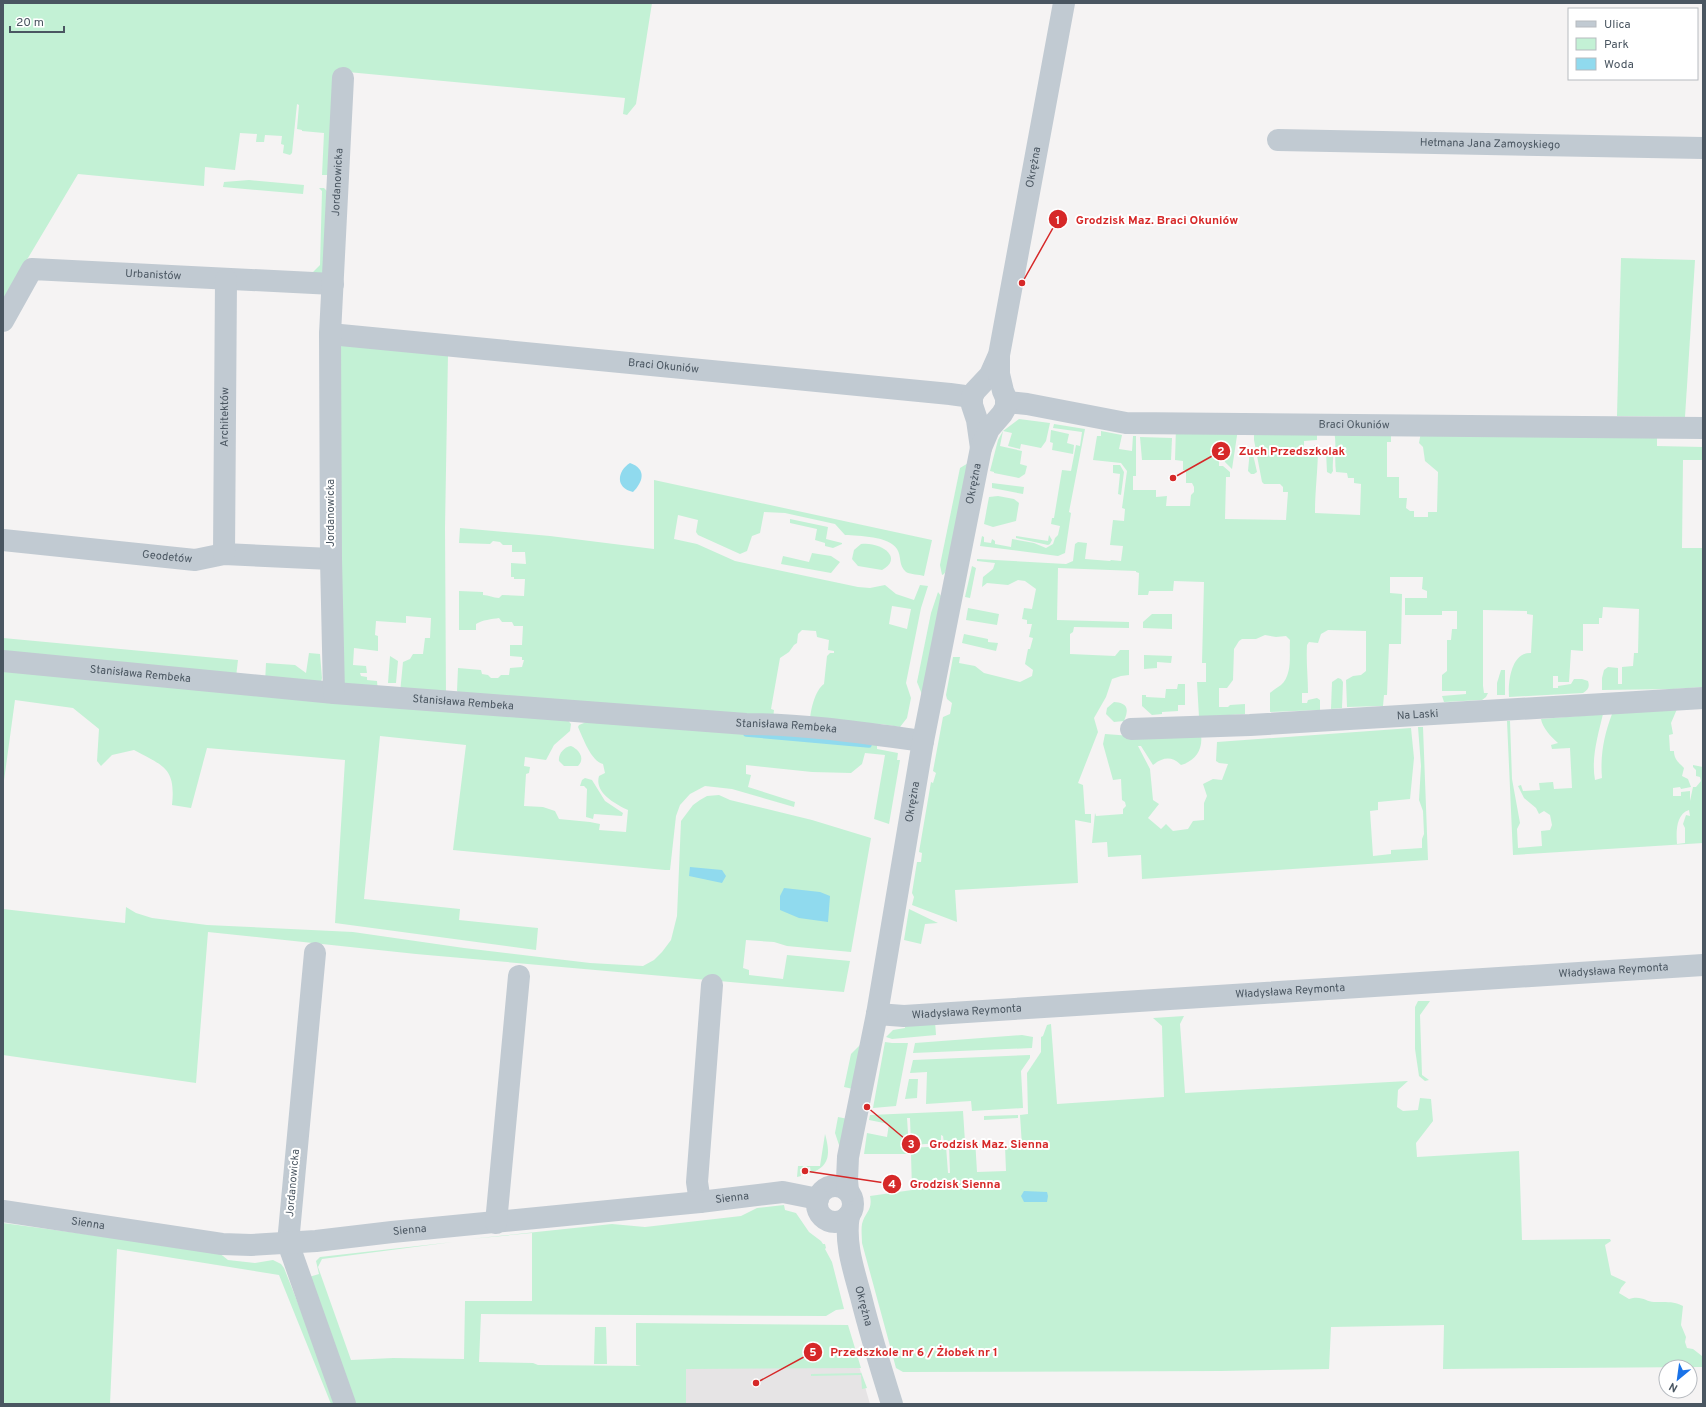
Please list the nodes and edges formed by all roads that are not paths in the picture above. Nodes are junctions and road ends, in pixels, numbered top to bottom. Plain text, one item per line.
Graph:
1 (1064, 3) edge
2 (343, 78) dead end
3 (1278, 140) dead end
4 (1703, 148) edge
5 (226, 280) junction
6 (333, 284) junction
7 (3, 321) edge
8 (330, 334) junction
9 (999, 355) junction
10 (976, 399) junction
11 (1002, 403) junction
12 (1703, 428) edge
13 (981, 448) junction
14 (3, 540) edge
15 (224, 554) junction
16 (331, 559) junction
17 (3, 661) edge
18 (334, 693) junction
19 (1703, 698) edge
20 (1131, 729) dead end
21 (923, 741) junction
22 (315, 953) dead end
23 (1703, 965) edge
24 (519, 976) dead end
25 (712, 985) dead end
26 (877, 1014) junction
27 (833, 1192) junction
28 (700, 1202) junction
29 (3, 1211) edge
30 (849, 1215) junction
31 (828, 1220) junction
32 (496, 1223) junction
33 (288, 1243) junction
34 (850, 1254) junction
35 (345, 1404) edge
36 (892, 1404) edge

1 - 9 street, Okrężna
2 - 6 street, Jordanowicka
3 - 4 street, Hetmana Jana Zamoyskiego
5 - 6 street, Urbanistów
5 - 7 street, Urbanistów
5 - 15 street, Architektów
6 - 8 street, Jordanowicka
8 - 10 street, Braci Okuniów
8 - 16 street, Jordanowicka
9 - 10 street, Okrężna
9 - 11 street, Okrężna
10 - 11 street
10 - 11 street
10 - 13 street, Okrężna
11 - 12 street, Braci Okuniów
11 - 13 street, Okrężna
13 - 21 street, Okrężna
14 - 15 street, Geodetów
15 - 16 street, Geodetów
16 - 18 street, Jordanowicka
17 - 18 street, Stanisława Rembeka
18 - 21 street, Stanisława Rembeka
19 - 20 street, Na Laski
21 - 26 street, Okrężna
22 - 33 street, Jordanowicka
23 - 26 street, Władysława Reymonta
24 - 32 street
25 - 28 street
26 - 27 street, Okrężna
27 - 28 street, Sienna
27 - 30 street
27 - 31 street
28 - 32 street, Sienna
29 - 33 street, Sienna
30 - 31 street
30 - 34 street, Okrężna
31 - 34 street, Okrężna
32 - 33 street, Sienna
33 - 35 street, Jordanowicka
34 - 36 street, Okrężna

